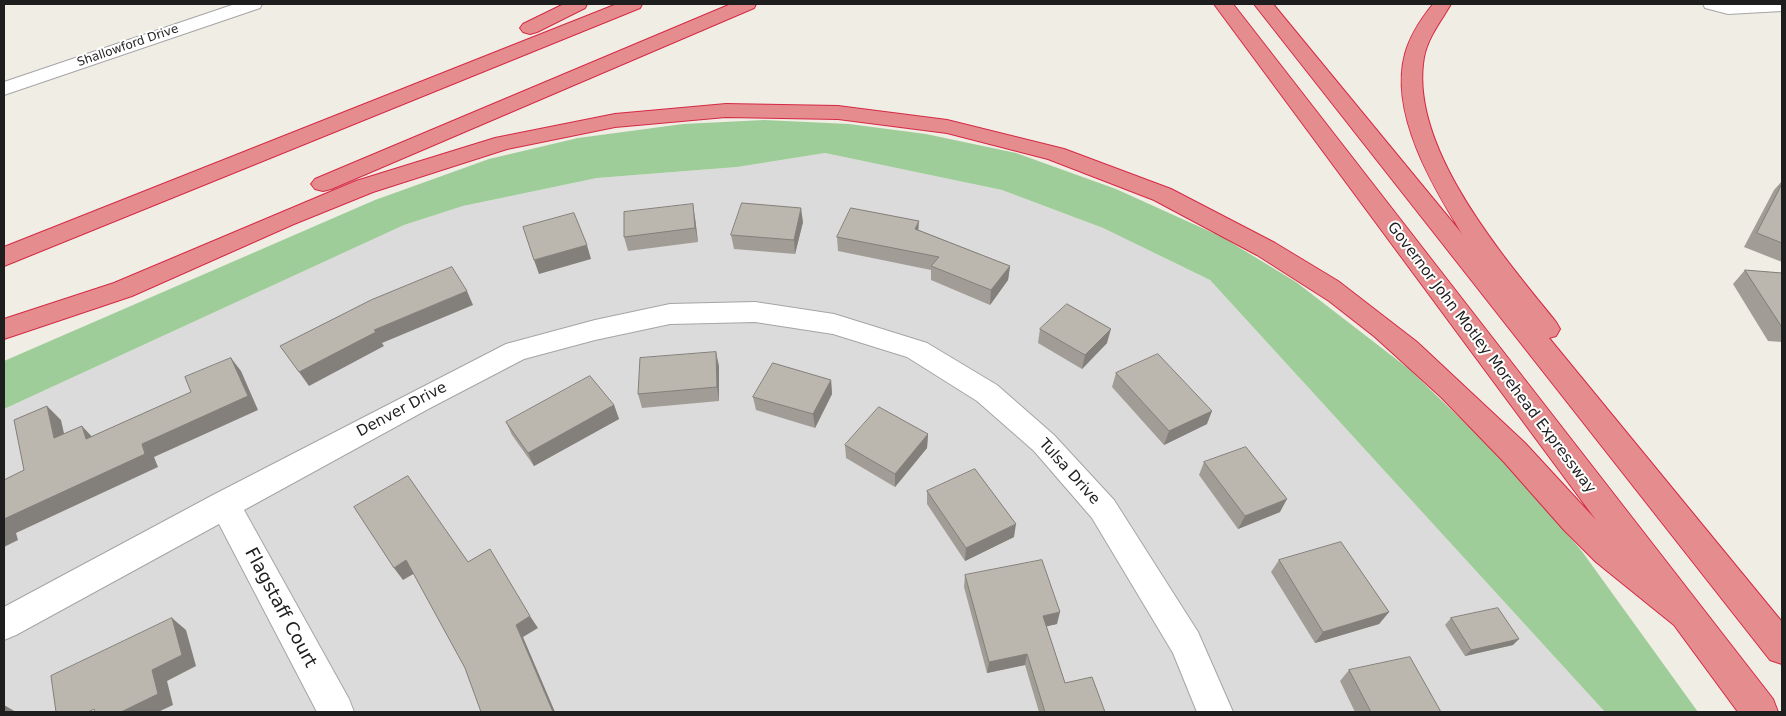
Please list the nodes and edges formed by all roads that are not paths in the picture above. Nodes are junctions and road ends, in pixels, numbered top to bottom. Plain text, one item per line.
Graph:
1 (253, 4) edge
2 (578, 4) edge
3 (633, 4) edge
4 (747, 4) edge
5 (1223, 4) edge
6 (1263, 4) edge
7 (1442, 4) edge
8 (1712, 4) edge
9 (1782, 5) edge
10 (479, 66) junction
11 (4, 89) edge
12 (4, 257) edge
13 (4, 319) edge
14 (834, 324) joint
15 (4, 329) edge
16 (224, 504) junction
17 (1673, 514) junction
18 (1685, 614) junction
19 (4, 624) edge
20 (1782, 648) edge
21 (336, 712) edge
22 (1215, 712) edge
23 (1760, 712) edge

1 - 11 street, Shallowford Drive
2 - 10 highway
3 - 10 highway
4 - 13 highway
5 - 18 highway, Governor John Motley Morehead Expressway
6 - 17 highway
7 - 17 highway
8 - 9 street
10 - 12 highway
14 - 16 street, Denver Drive
14 - 22 street, Tulsa Drive
15 - 18 highway
16 - 19 street, Denver Drive
16 - 21 street, Flagstaff Court
17 - 20 highway
18 - 23 highway, Governor John Motley Morehead Expressway

